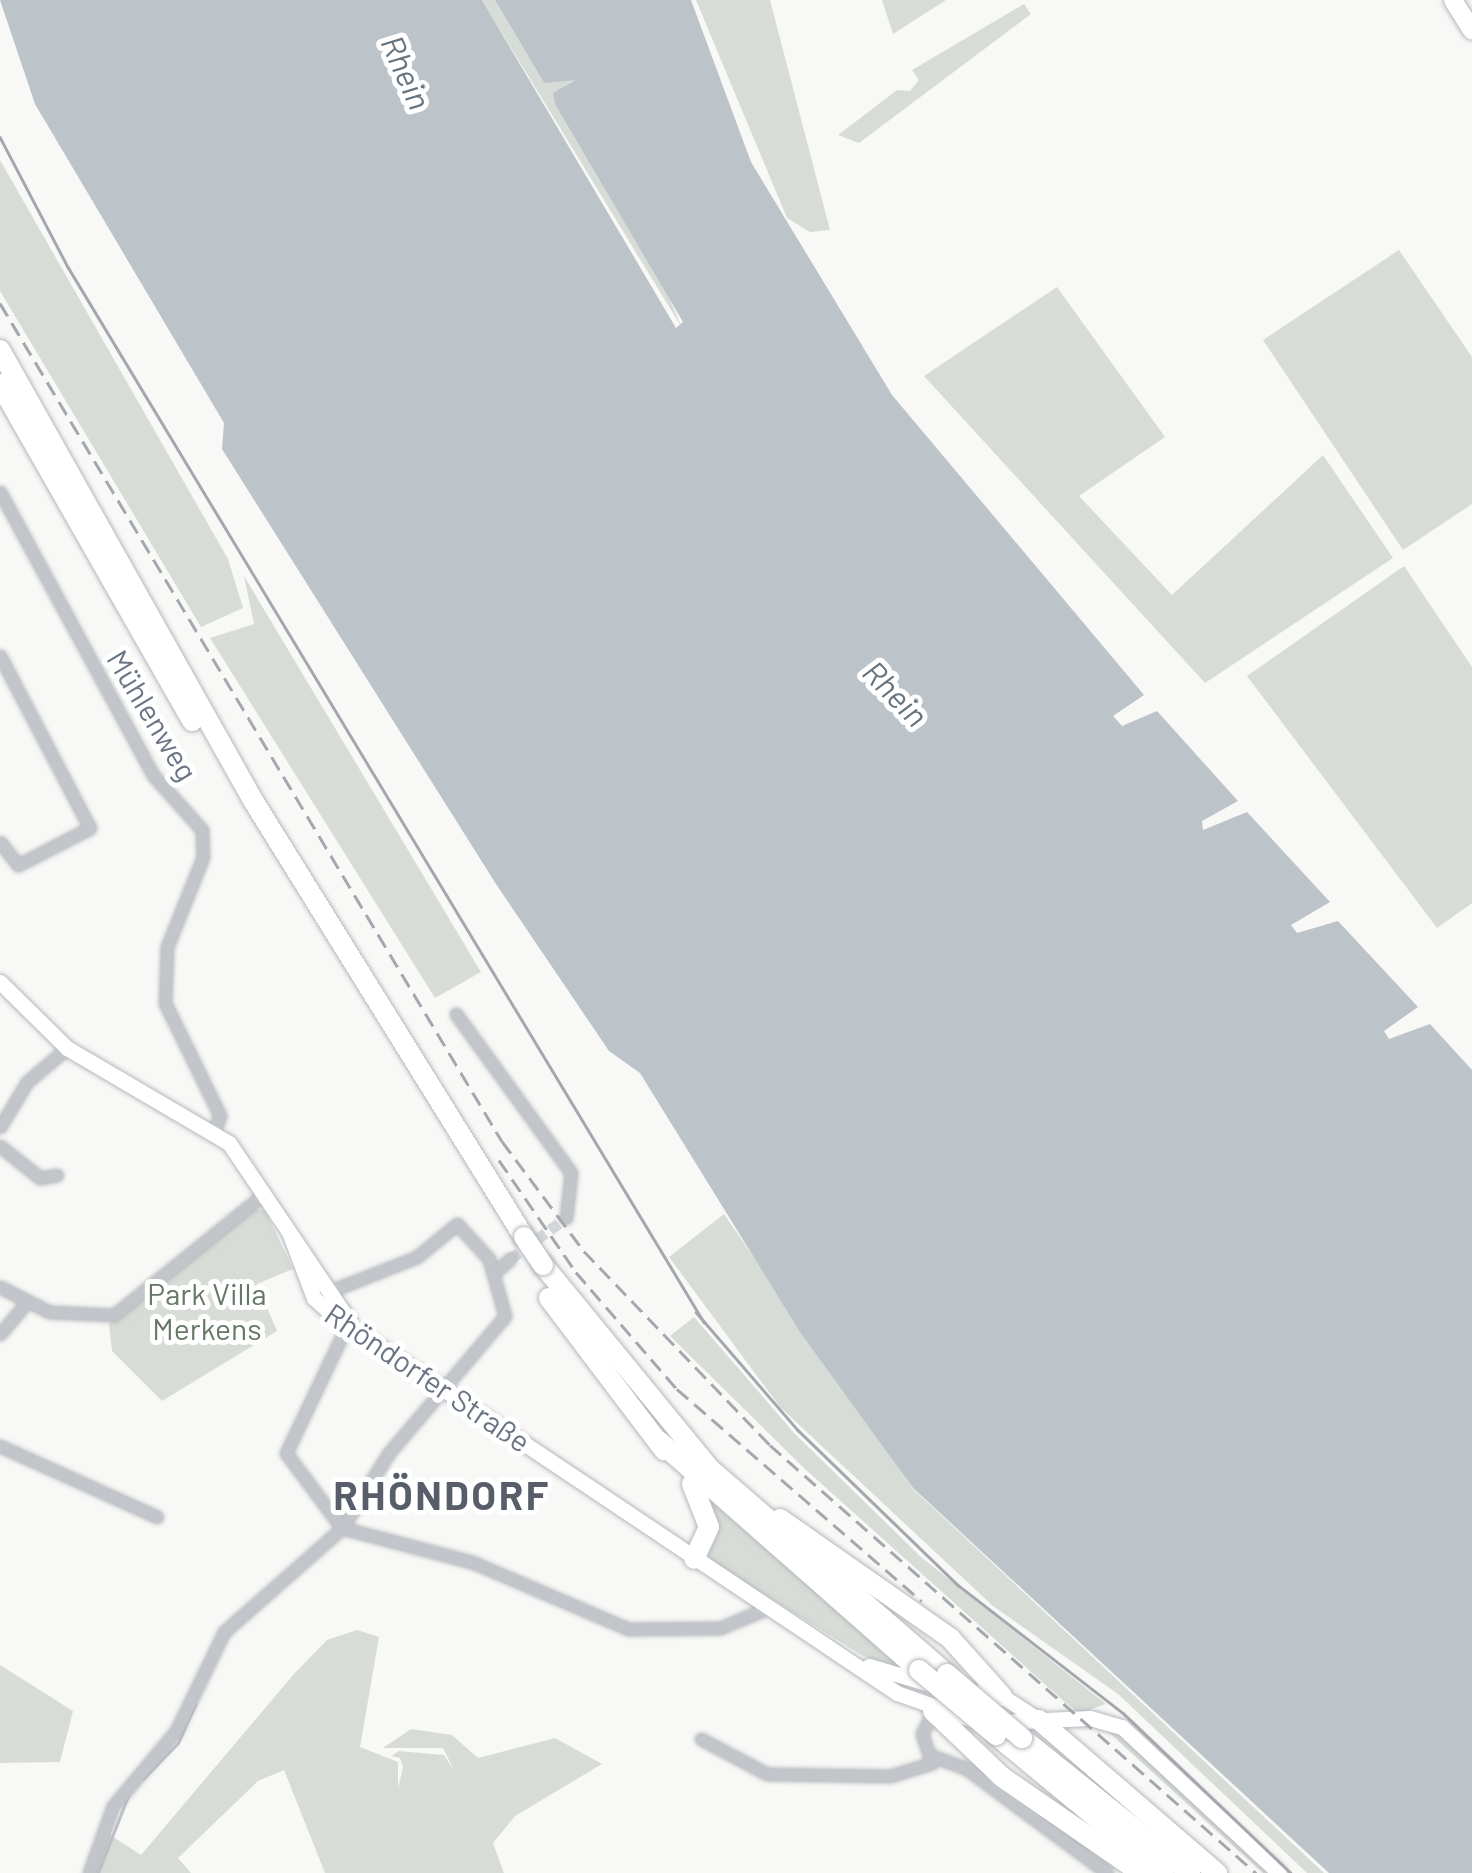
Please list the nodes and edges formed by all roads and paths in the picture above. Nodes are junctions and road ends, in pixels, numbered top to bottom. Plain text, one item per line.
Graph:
1 (1453, 0) edge
2 (1472, 30) edge
3 (0, 350) edge
4 (0, 384) edge
5 (0, 492) edge
6 (0, 656) edge
7 (0, 842) edge
8 (0, 982) edge
9 (456, 1014) dead end
10 (67, 1048) junction
11 (0, 1126) edge
12 (214, 1131) junction
13 (0, 1146) edge
14 (58, 1175) dead end
15 (265, 1193) junction
16 (566, 1218) dead end
17 (516, 1248) junction
18 (538, 1270) junction
19 (494, 1272) junction
20 (0, 1286) edge
21 (332, 1298) junction
22 (26, 1304) junction
23 (350, 1321) junction
24 (0, 1334) edge
25 (443, 1388) junction
26 (659, 1441) junction
27 (0, 1446) edge
28 (709, 1468) junction
29 (156, 1517) dead end
30 (342, 1528) junction
31 (694, 1559) junction
32 (770, 1607) junction
33 (851, 1660) junction
34 (950, 1682) junction
35 (1002, 1696) junction
36 (932, 1711) junction
37 (973, 1721) junction
38 (1052, 1727) junction
39 (702, 1739) dead end
40 (932, 1756) junction
41 (89, 1873) edge
42 (1107, 1873) edge
43 (1142, 1873) edge
44 (1163, 1873) edge
45 (1190, 1873) edge
46 (1217, 1873) edge
47 (1279, 1873) edge

1 - 2 main road
3 - 17 highway
4 - 17 highway
5 - 12 street, Mühlenweg
6 - 7 street
8 - 10 main road, Rhöndorfer Straße
9 - 16 street
10 - 11 street
10 - 12 main road, Rhöndorfer Straße
12 - 15 main road, Rhöndorfer Straße
13 - 14 street
15 - 21 main road, Rhöndorfer Straße
15 - 22 street
17 - 18 highway
17 - 19 street
18 - 26 highway
18 - 28 highway
19 - 21 street
19 - 25 street
20 - 22 street
21 - 23 main road, Rhöndorfer Straße
22 - 24 street
23 - 25 main road, Rhöndorfer Straße
23 - 30 street
25 - 30 street
25 - 31 main road, Rhöndorfer Straße
26 - 31 highway
26 - 44 highway, bridge
27 - 29 street
28 - 34 highway
28 - 35 highway
30 - 32 street
30 - 41 street
31 - 32 main road, Rhöndorfer Straße
32 - 33 main road, Rhöndorfer Straße
33 - 34 main road, Rhöndorfer Straße
33 - 36 main road, Rhöndorfer Straße
34 - 35 main road, Rhöndorfer Straße
34 - 36 main road
34 - 45 highway, bridge
35 - 37 main road
35 - 38 main road, Rhöndorfer Straße
36 - 37 main road, Rhöndorfer Straße
36 - 40 street
36 - 43 highway
37 - 38 main road, Rhöndorfer Straße
38 - 46 highway
38 - 47 main road, Rhöndorfer Straße
39 - 40 street
40 - 42 street

